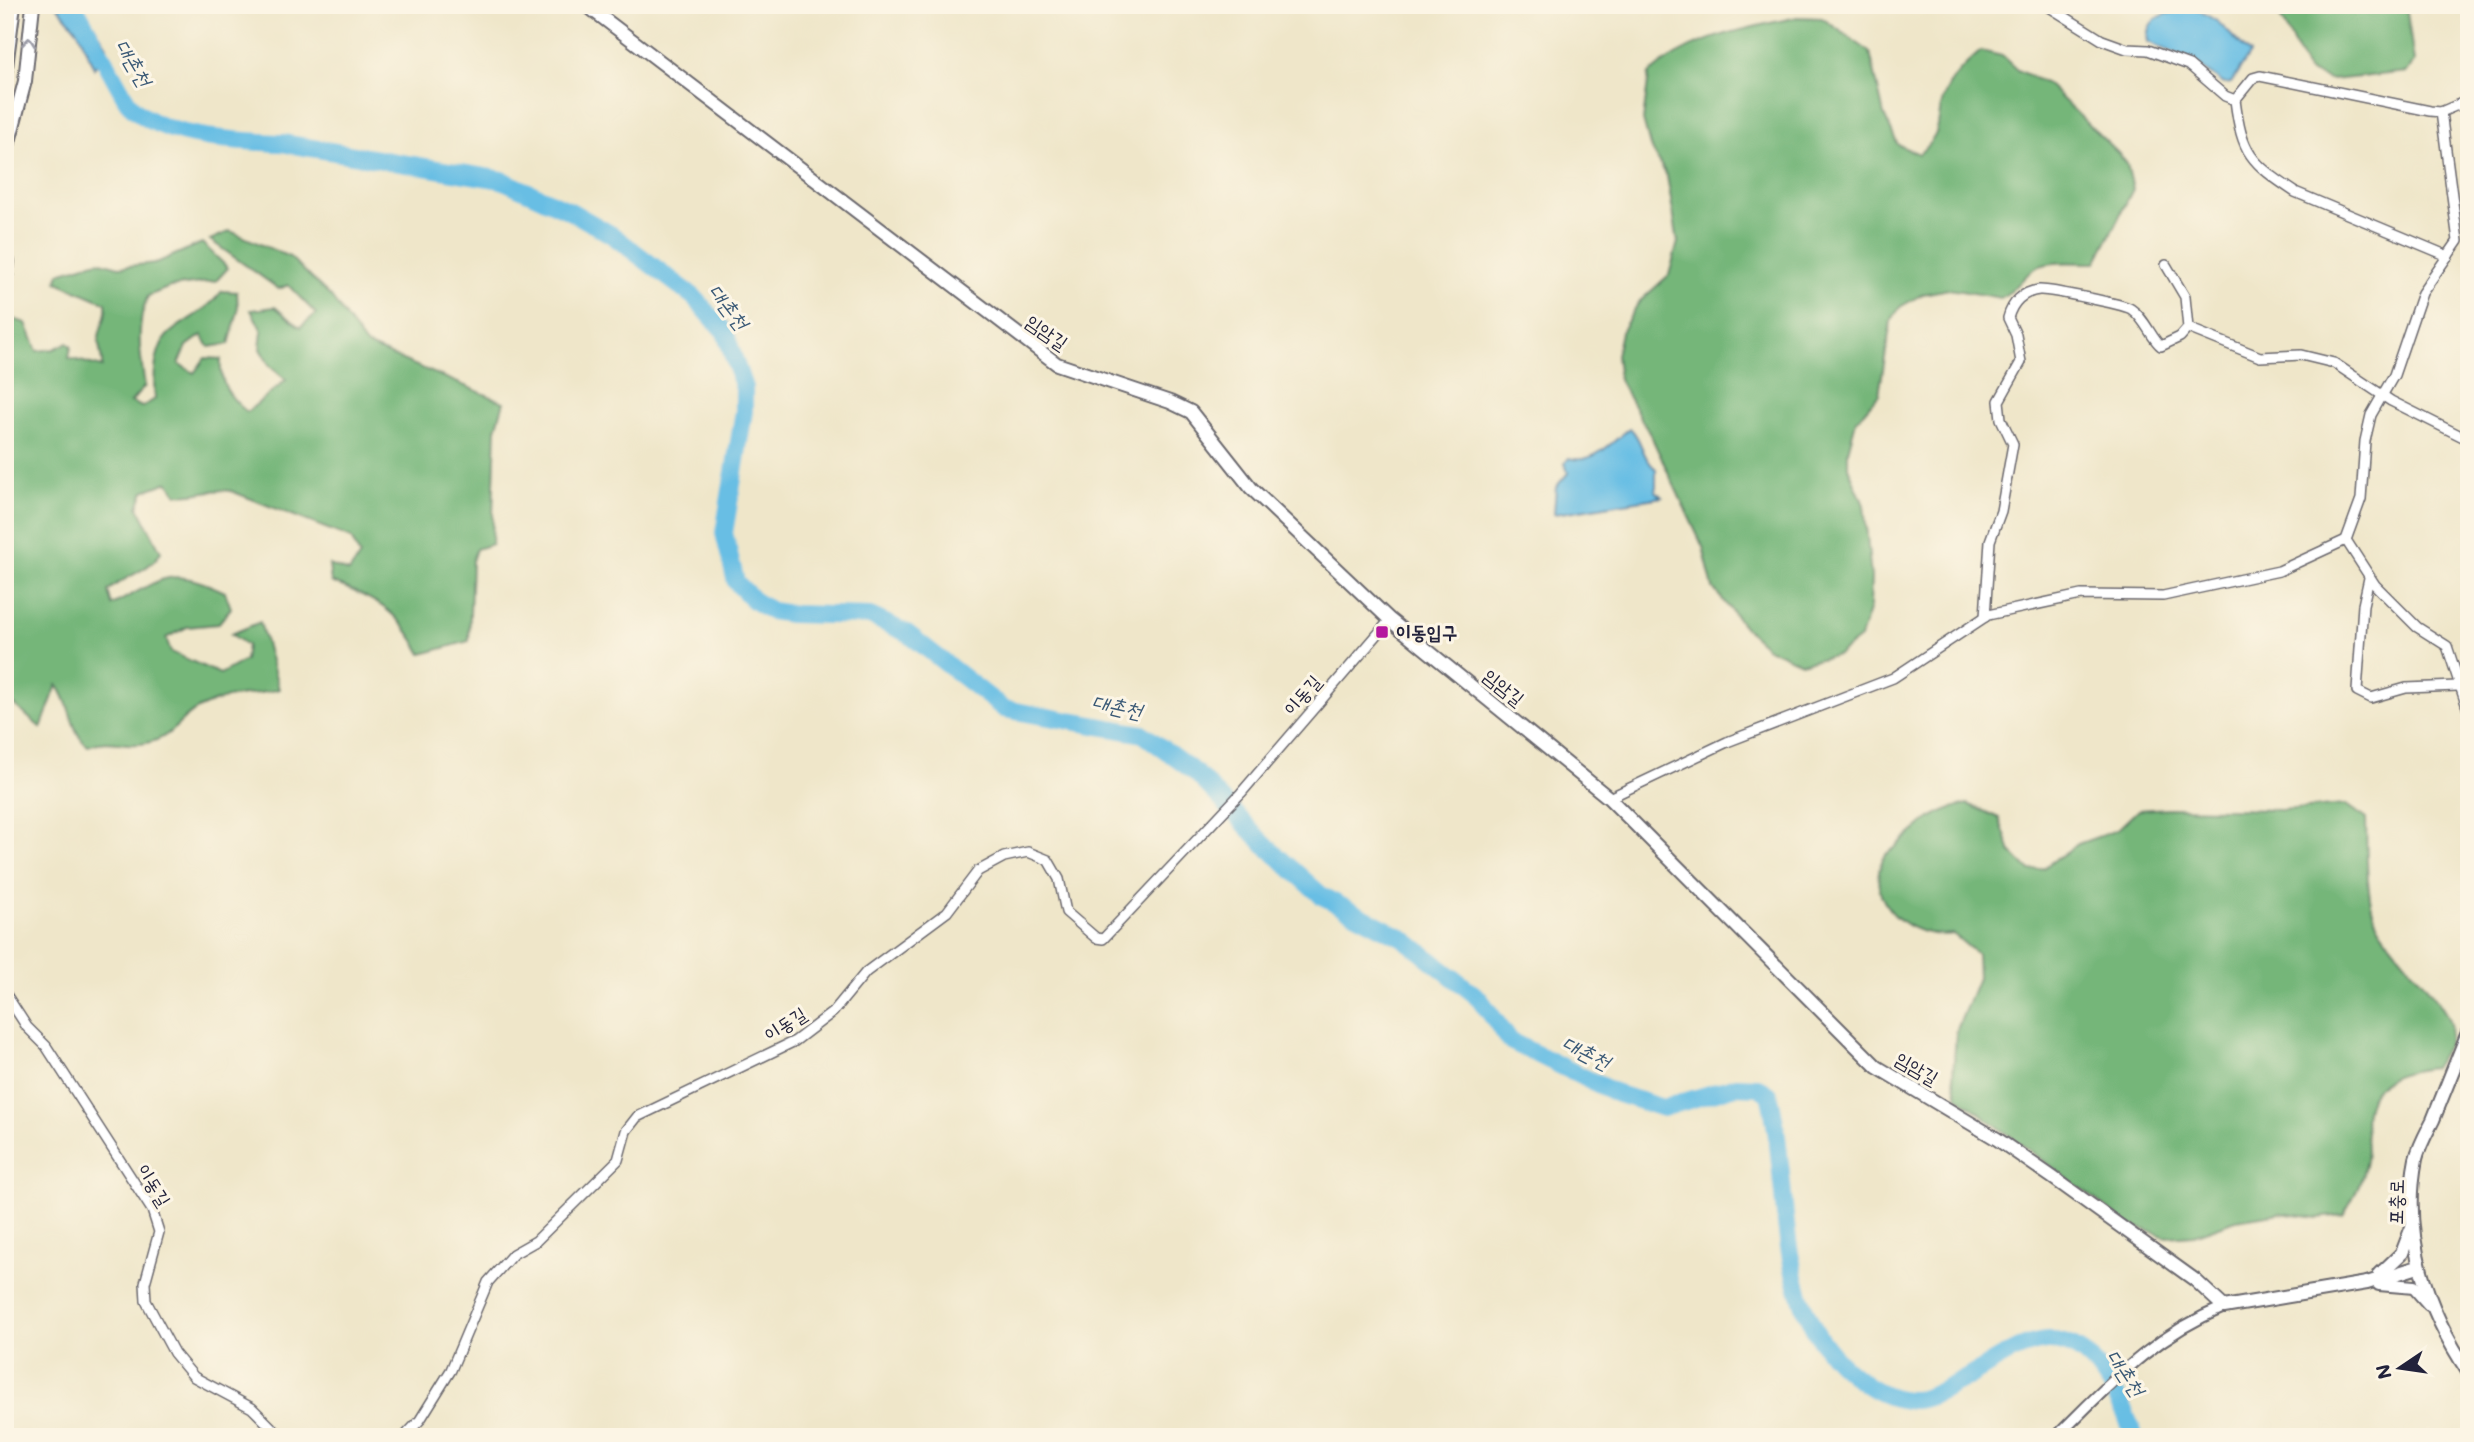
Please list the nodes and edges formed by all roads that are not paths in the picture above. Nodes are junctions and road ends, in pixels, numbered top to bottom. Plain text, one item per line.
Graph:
1 (14, 5) edge
2 (33, 5) edge
3 (586, 5) edge
4 (2046, 5) edge
5 (5, 74) edge
6 (2235, 100) junction
7 (2469, 100) edge
8 (2441, 112) junction
9 (5, 157) edge
10 (5, 256) edge
11 (2448, 256) junction
12 (2166, 265) dead end
13 (5, 301) edge
14 (2188, 328) junction
15 (2382, 394) junction
16 (2469, 440) edge
17 (2346, 540) junction
18 (2369, 578) junction
19 (1985, 617) junction
20 (1391, 620) junction
21 (2458, 686) junction
22 (2469, 713) edge
23 (1609, 798) junction
24 (5, 993) edge
25 (2469, 1030) edge
26 (2414, 1223) junction
27 (2418, 1267) junction
28 (2367, 1283) junction
29 (2432, 1306) junction
30 (2224, 1307) junction
31 (2469, 1373) edge
32 (296, 1437) edge
33 (404, 1437) edge
34 (2056, 1437) edge

1 - 5 main road
9 -> 2 main road
3 - 20 main road, 임암길
4 - 6 street
6 - 8 street
6 - 11 street
7 - 8 street
8 - 11 street
10 - 13 street
11 - 15 street
12 - 14 street
14 - 15 street
14 - 19 street
15 - 16 street
15 - 17 street
17 - 18 street
17 - 19 street
18 - 21 street
18 - 21 street
19 - 23 street
20 - 23 main road, 임암길
20 - 33 street, 이동길
21 - 22 street
23 - 30 main road, 임암길
24 - 32 street, 이동길
25 - 26 main road, 포충로
26 - 27 main road, 포충로
26 - 28 main road
27 - 28 main road
27 - 29 main road, 포충로
28 - 29 main road
28 - 30 main road
29 - 31 main road, 포충로
30 - 34 street

